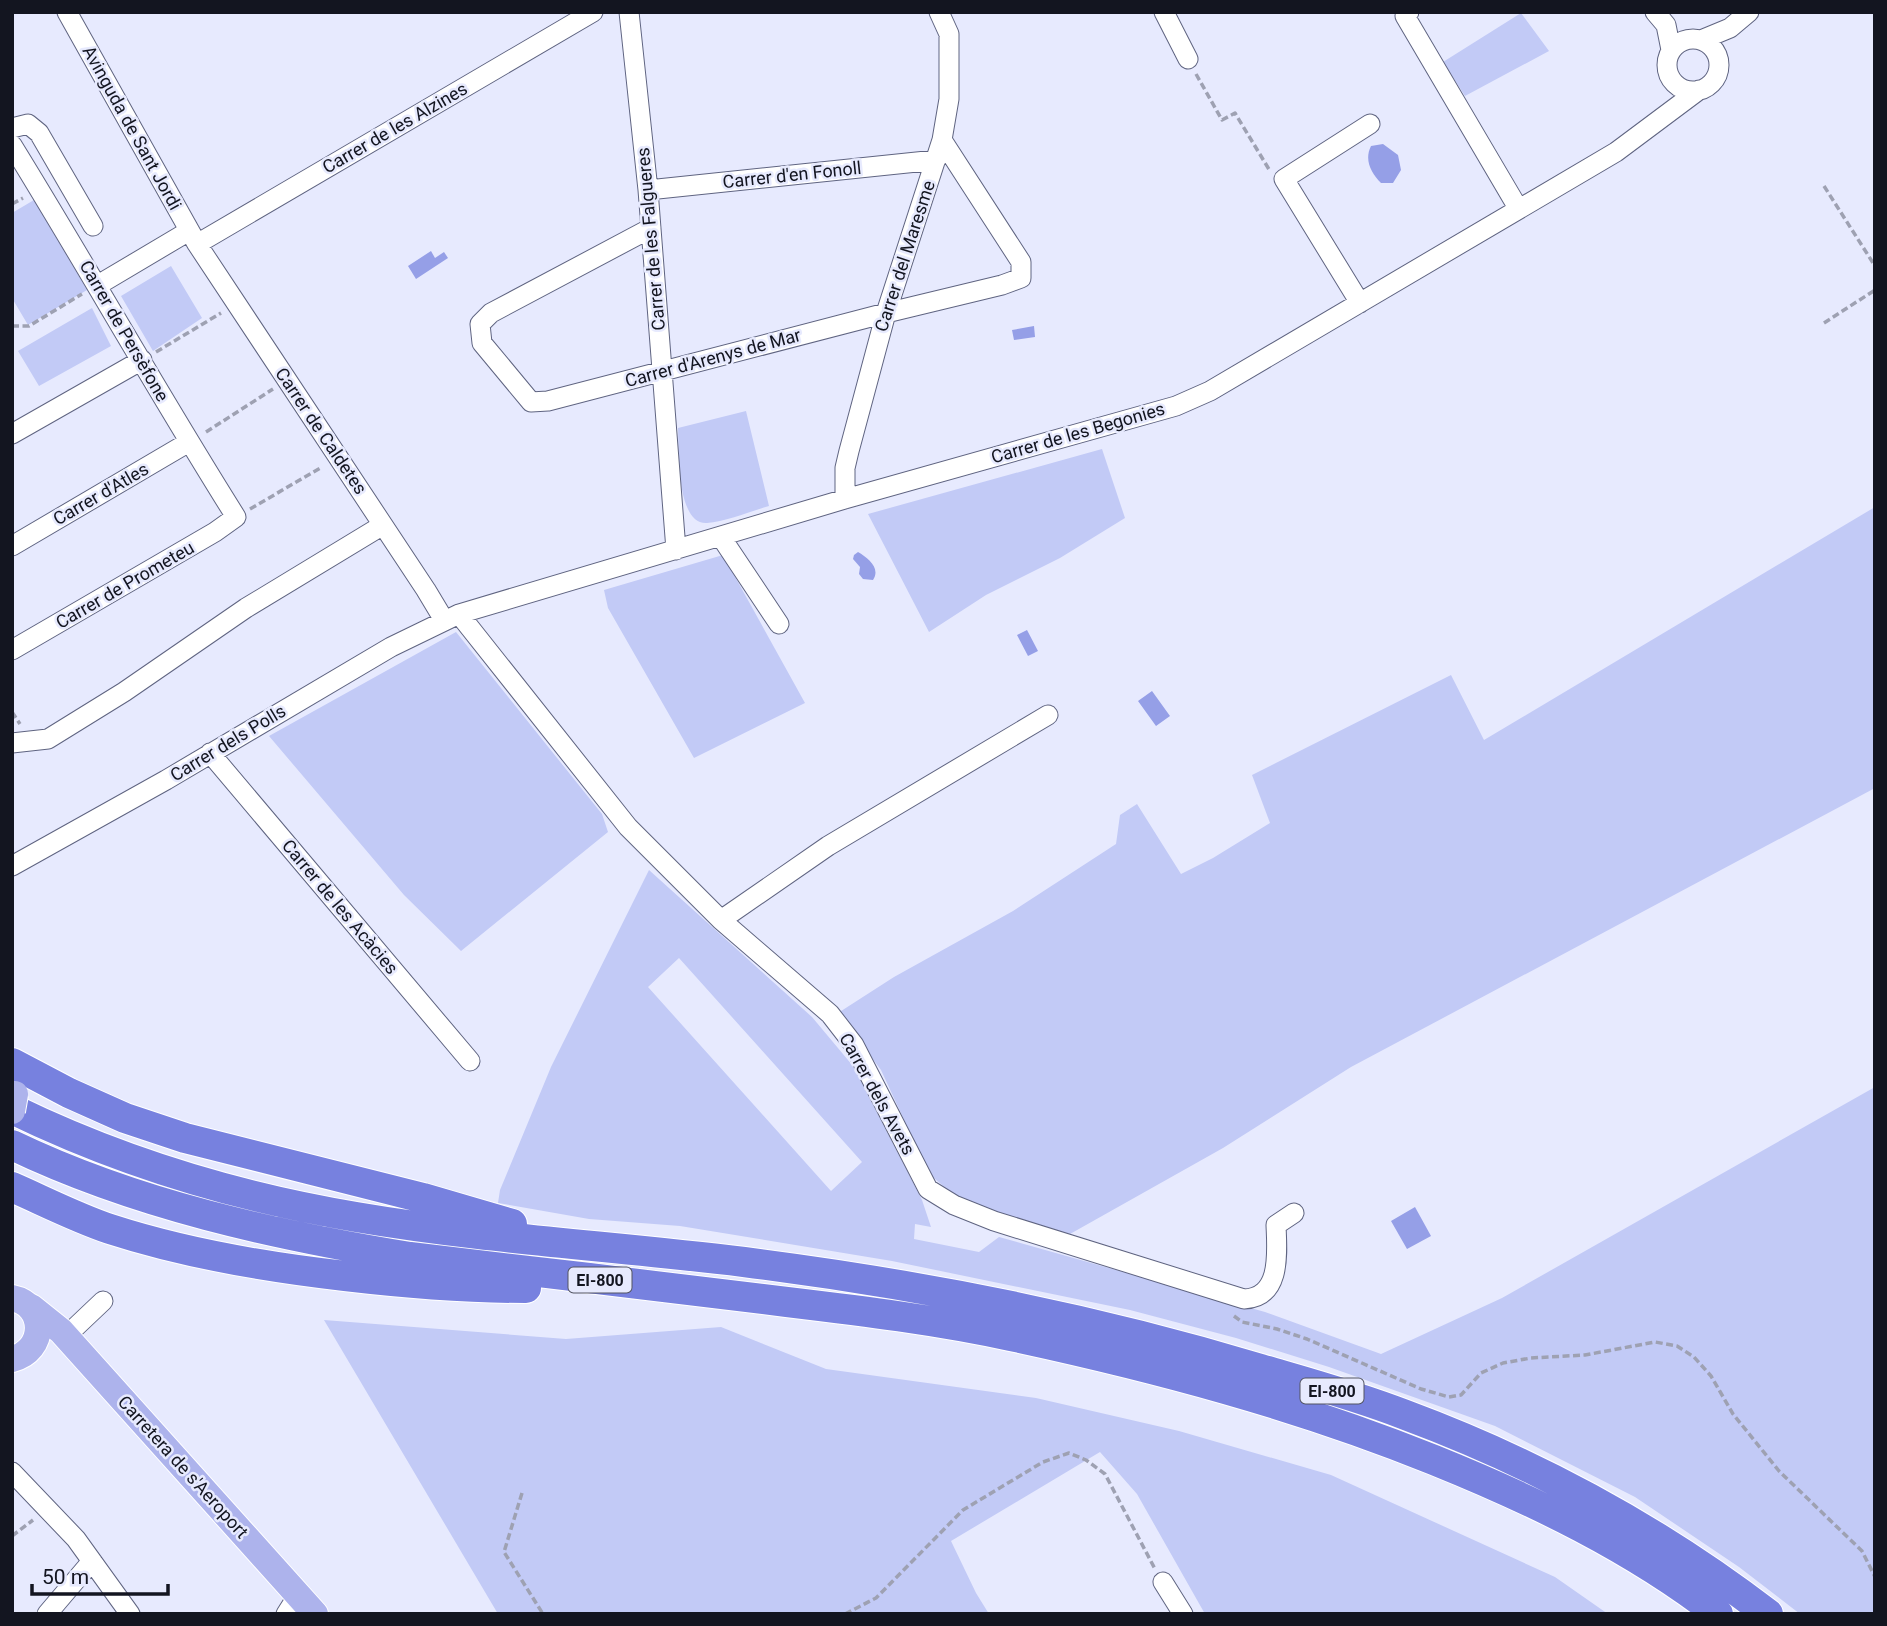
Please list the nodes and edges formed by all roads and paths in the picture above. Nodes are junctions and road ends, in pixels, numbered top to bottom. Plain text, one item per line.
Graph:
1 (67, 12) edge
2 (593, 12) edge
3 (629, 12) edge
4 (939, 12) edge
5 (1164, 12) edge
6 (1409, 12) edge
7 (1749, 12) edge
8 (1660, 19) edge
9 (1730, 28) junction
10 (1699, 39) junction
11 (1671, 50) junction
12 (1718, 56) junction
13 (1188, 59) dead end
14 (1671, 78) junction
15 (1200, 81) dead end
16 (1699, 90) junction
17 (1656, 120) junction
18 (1370, 124) dead end
19 (12, 128) edge
20 (942, 140) junction
21 (12, 145) edge
22 (936, 160) junction
23 (1267, 170) dead end
24 (1824, 186) dead end
25 (648, 190) junction
26 (1518, 208) junction
27 (93, 226) dead end
28 (651, 228) junction
29 (193, 237) junction
30 (1875, 266) edge
31 (98, 285) junction
32 (1875, 290) edge
33 (1360, 303) junction
34 (236, 304) junction
35 (886, 313) junction
36 (1824, 323) dead end
37 (12, 326) edge
38 (142, 360) junction
39 (662, 372) junction
40 (288, 380) junction
41 (12, 433) edge
42 (189, 442) junction
43 (339, 458) junction
44 (845, 499) junction
45 (236, 517) junction
46 (383, 525) junction
47 (721, 537) junction
48 (12, 546) edge
49 (676, 550) junction
50 (451, 617) junction
51 (779, 624) dead end
52 (12, 650) edge
53 (1048, 715) dead end
54 (12, 743) edge
55 (210, 753) junction
56 (12, 866) edge
57 (721, 919) junction
58 (470, 1061) dead end
59 (12, 1063) edge
60 (13, 1096) edge
61 (12, 1145) edge
62 (12, 1187) edge
63 (1294, 1213) dead end
64 (579, 1245) junction
65 (629, 1283) junction
66 (1222, 1293) junction
67 (19, 1300) edge
68 (103, 1301) dead end
69 (72, 1344) junction
70 (19, 1358) edge
71 (12, 1472) edge
72 (522, 1493) dead end
73 (47, 1508) junction
74 (12, 1536) edge
75 (92, 1561) junction
76 (1875, 1577) edge
77 (1163, 1582) joint
78 (300, 1608) edge
79 (122, 1609) edge
80 (47, 1614) edge
81 (543, 1614) edge
82 (845, 1614) edge
83 (1182, 1614) edge
84 (1718, 1614) edge
85 (1768, 1614) edge

1 - 29 street, Avinguda de Sant Jordi
2 - 29 street, Carrer de les Alzines
3 - 25 street, Carrer de les Falgueres
4 - 20 street, Carrer del Maresme
5 - 13 street
6 - 26 street
7 - 9 street
8 - 10 street
8 - 11 street
9 - 10 street
9 - 12 street
10 - 11 street
10 - 12 street
11 - 14 street
12 - 16 street
14 - 16 street
14 - 17 street
15 - 23 path
16 - 17 street, Carrer de les Begonies
17 - 26 street, Carrer de les Begonies
18 - 33 street
19 - 27 street
20 - 22 street, Carrer del Maresme
20 - 35 street, Carrer d'Arenys de Mar
21 - 31 street, Carrer de Persèfone
22 - 25 street, Carrer d'en Fonoll
22 - 35 street, Carrer del Maresme
24 - 30 path
25 - 28 street, Carrer de les Falgueres
26 - 33 street, Carrer de les Begonies
28 - 39 street, Carrer de les Falgueres
28 - 39 street, Carrer d'Arenys de Mar
29 - 31 street, Carrer de les Alzines
29 - 34 street, Carrer de Caldetes
31 - 37 path
31 - 38 street, Carrer de Persèfone
32 - 36 path
33 - 44 street, Carrer de les Begonies
34 - 38 path
34 - 40 street, Carrer de Caldetes
35 - 39 street, Carrer d'Arenys de Mar
35 - 44 street, Carrer del Maresme
38 - 41 street
38 - 42 street, Carrer de Persèfone
39 - 49 street, Carrer de les Falgueres
40 - 42 path
40 - 43 street, Carrer de Caldetes
42 - 45 street, Carrer de Persèfone
42 - 48 street, Carrer d'Atles
43 - 45 path
43 - 46 street, Carrer de Caldetes
44 - 47 street, Carrer de les Begonies
45 - 52 street, Carrer de Prometeu
46 - 50 street, Carrer de Caldetes
46 - 54 street
47 - 49 street, Carrer de les Begonies
47 - 51 street
49 - 50 street, Carrer de les Begonies
50 - 55 street, Carrer dels Polls
50 - 57 street, Carrer dels Avets
53 - 57 street
55 - 56 street, Carrer dels Polls
55 - 58 street, Carrer de les Acàcies
57 - 66 street, Carrer dels Avets
59 - 64 highway
60 - 64 highway, EI-800
61 - 65 highway, EI-800
62 - 65 highway
63 - 66 street, Carrer dels Avets
64 - 85 highway, EI-800
65 - 84 highway, EI-800
66 - 76 path
67 - 69 main road
67 - 70 main road
68 - 69 street
69 - 70 main road
69 - 78 main road, Carretera de s'Aeroport
71 - 73 street
72 - 81 path
73 - 74 path
73 - 75 street
75 - 79 street
75 - 80 street
77 - 82 path
77 - 83 street

